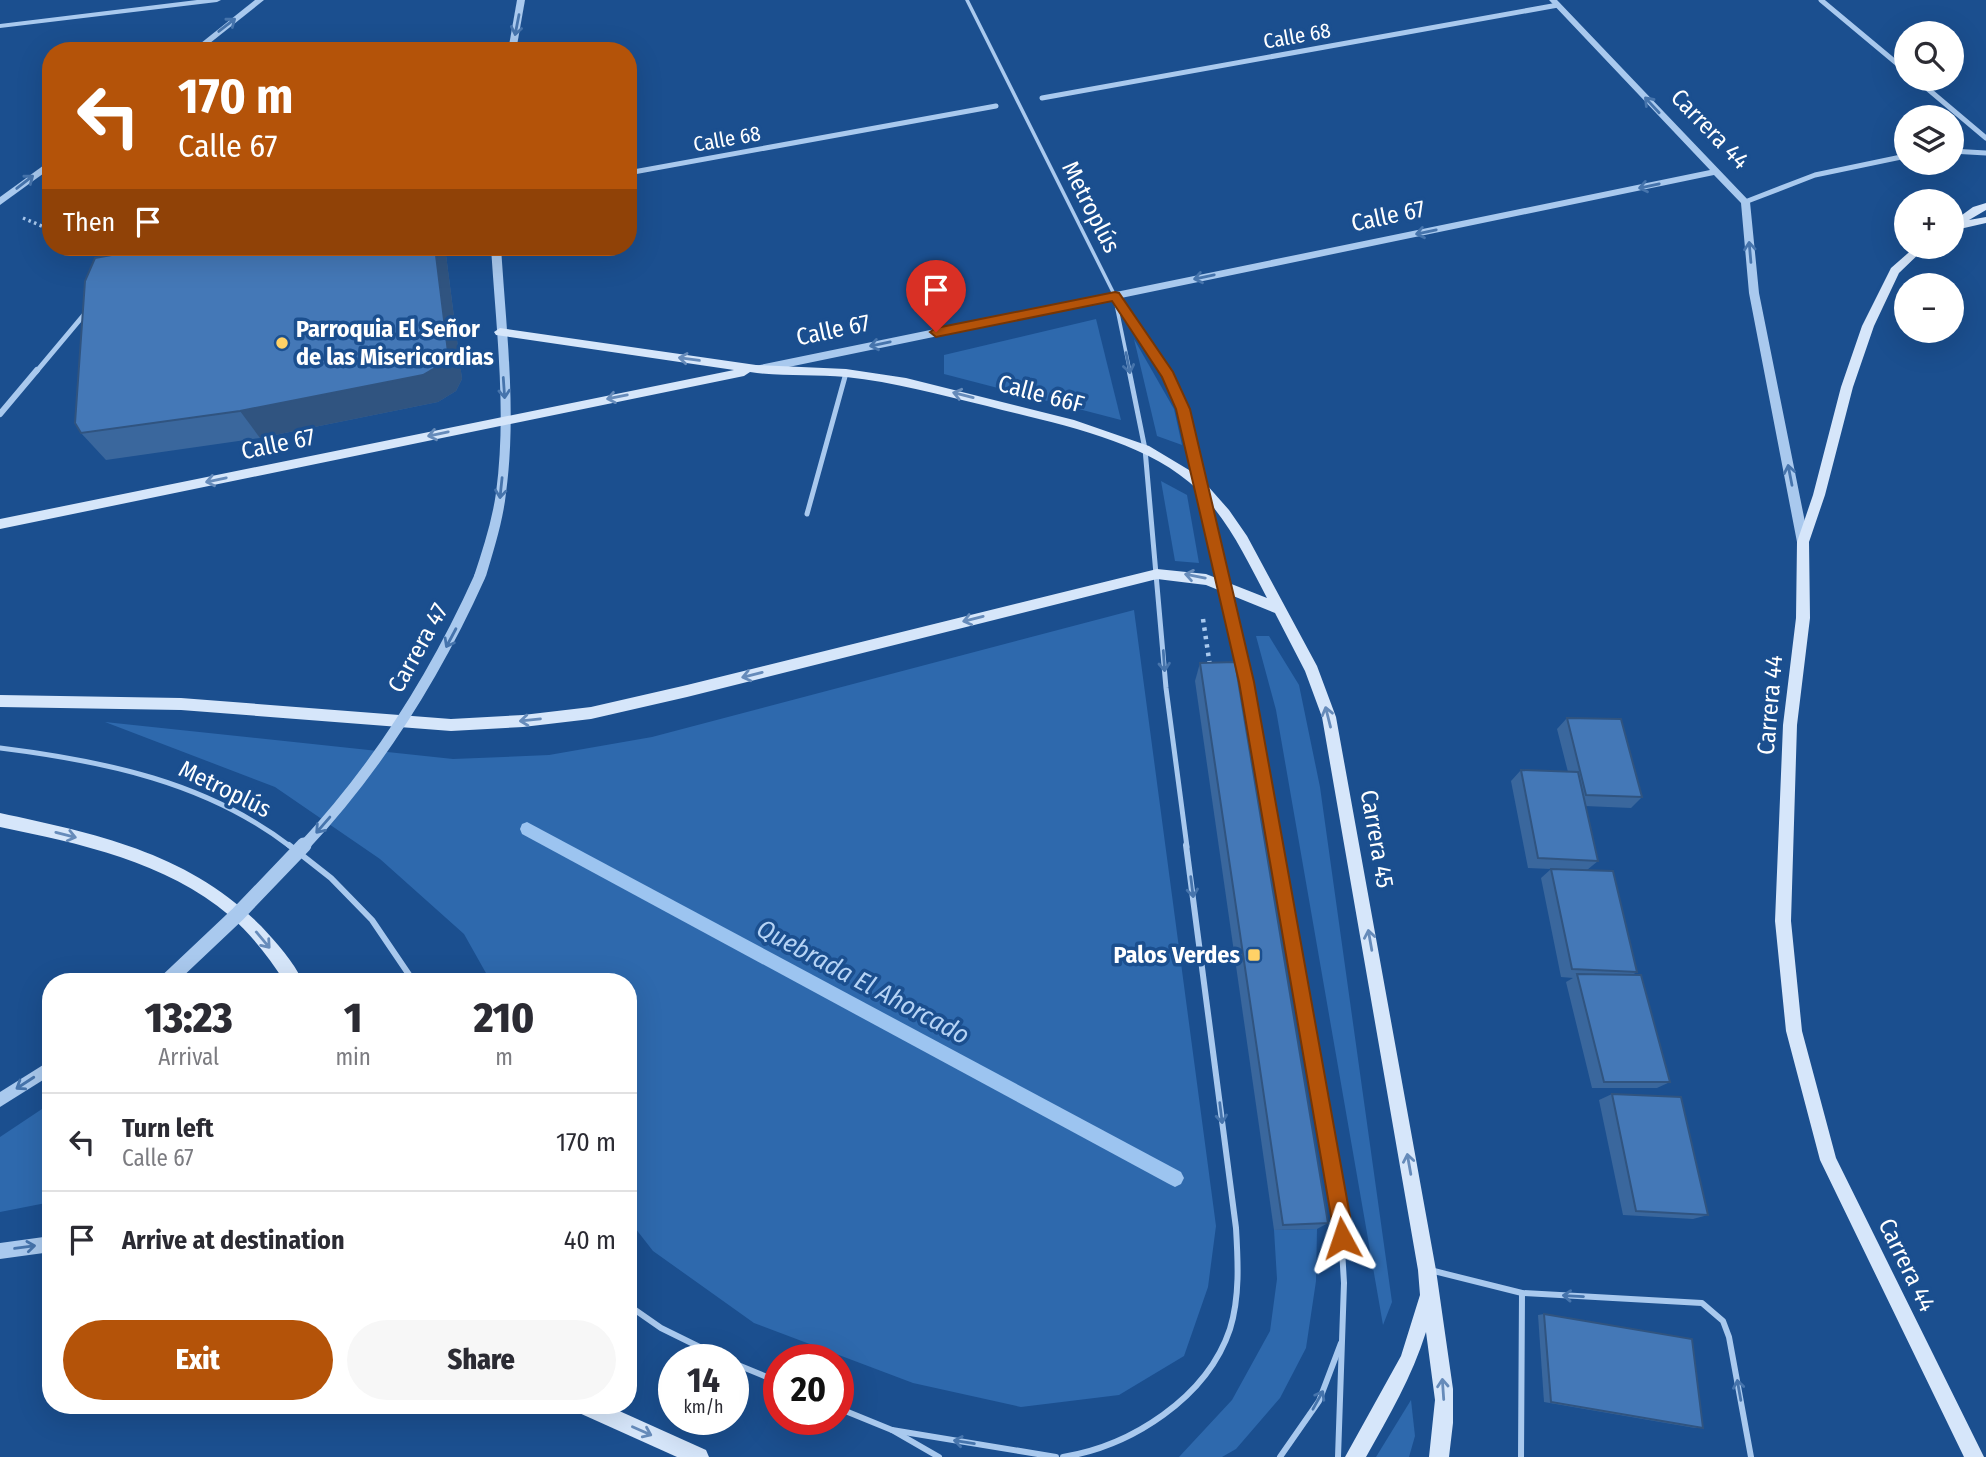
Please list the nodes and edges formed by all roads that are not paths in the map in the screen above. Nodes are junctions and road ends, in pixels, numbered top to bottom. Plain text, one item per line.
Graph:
1 (217, 0) edge
2 (260, 0) edge
3 (521, 0) edge
4 (967, 0) edge
5 (1821, 0) edge
6 (1556, 3) edge
7 (0, 26) edge
8 (206, 42) edge
9 (514, 42) edge
10 (1894, 61) edge
11 (1930, 91) edge
12 (1042, 98) dead end
13 (996, 106) dead end
14 (1986, 138) edge
15 (1964, 152) edge
16 (1986, 153) edge
17 (1894, 159) edge
18 (42, 170) edge
19 (637, 171) edge
20 (1716, 172) junction
21 (0, 202) edge
22 (1745, 202) junction
23 (1986, 206) edge
24 (1964, 218) edge
25 (1986, 220) edge
26 (1964, 225) edge
27 (496, 256) edge
28 (1908, 259) edge
29 (1115, 296) junction
30 (94, 303) edge
31 (500, 332) junction
32 (756, 369) junction
33 (846, 373) junction
34 (0, 414) edge
35 (505, 421) junction
36 (1145, 449) junction
37 (1202, 487) junction
38 (807, 514) dead end
39 (0, 524) edge
40 (1803, 542) junction
41 (1157, 574) junction
42 (1223, 583) junction
43 (1280, 610) junction
44 (0, 701) edge
45 (0, 748) edge
46 (0, 820) edge
47 (176, 973) edge
48 (288, 973) edge
49 (408, 973) edge
50 (42, 1073) edge
51 (0, 1100) edge
52 (42, 1245) edge
53 (0, 1251) edge
54 (1427, 1270) junction
55 (1522, 1293) junction
56 (1428, 1298) junction
57 (637, 1311) edge
58 (1343, 1337) junction
59 (694, 1344) edge
60 (604, 1414) edge
61 (854, 1415) edge
62 (892, 1430) junction
63 (699, 1457) edge
64 (939, 1457) edge
65 (1056, 1457) edge
66 (1063, 1457) edge
67 (1280, 1457) edge
68 (1338, 1457) edge
69 (1355, 1457) edge
70 (1439, 1457) edge
71 (1521, 1457) edge
72 (1751, 1457) edge
73 (1974, 1457) edge

1 - 7 street
8 -> 2 street
3 -> 9 street
4 - 29 lane, Metroplús
5 - 10 street
6 - 12 street, Calle 68
20 -> 6 street, Carrera 44
11 - 14 street
13 - 19 street, Calle 68
15 - 16 street
17 - 22 street
21 -> 18 street
20 - 22 street, Carrera 44
20 -> 29 street, Calle 67
40 -> 22 street, Carrera 44
23 - 24 main road
25 - 26 main road
27 - 31 street, Carrera 47
28 - 40 main road
29 -> 32 street, Calle 67
29 -> 36 lane
29 - 37 lane, Metroplús
30 - 34 street
32 -> 31 main road
31 -> 35 street, Carrera 47
32 - 33 main road, Calle 66F
32 -> 35 main road, Calle 67
36 -> 33 main road, Calle 66F
33 - 38 lane
35 -> 39 main road, Calle 67
35 -> 47 street, Carrera 47, bridge
36 - 37 main road, Carrera 45
36 - 41 lane
37 - 42 lane, Metroplús
37 - 43 main road, Carrera 45
40 - 73 main road, Carrera 44
42 -> 41 main road
41 -> 44 main road
41 -> 66 lane
42 - 43 main road
42 - 58 lane, Metroplús
54 -> 43 main road, Carrera 45
45 - 49 lane, Metroplús
46 -> 48 main road
50 -> 51 street
53 -> 52 street
54 - 55 lane
54 - 56 main road, Carrera 45
55 - 71 lane
72 -> 55 lane
56 - 69 main road, Carrera 45
70 -> 56 main road, Carrera 45
57 - 59 lane
67 -> 58 lane, Metroplús
58 - 68 lane, Metroplús
60 -> 63 main road
61 - 62 lane
62 - 64 lane
65 -> 62 lane

